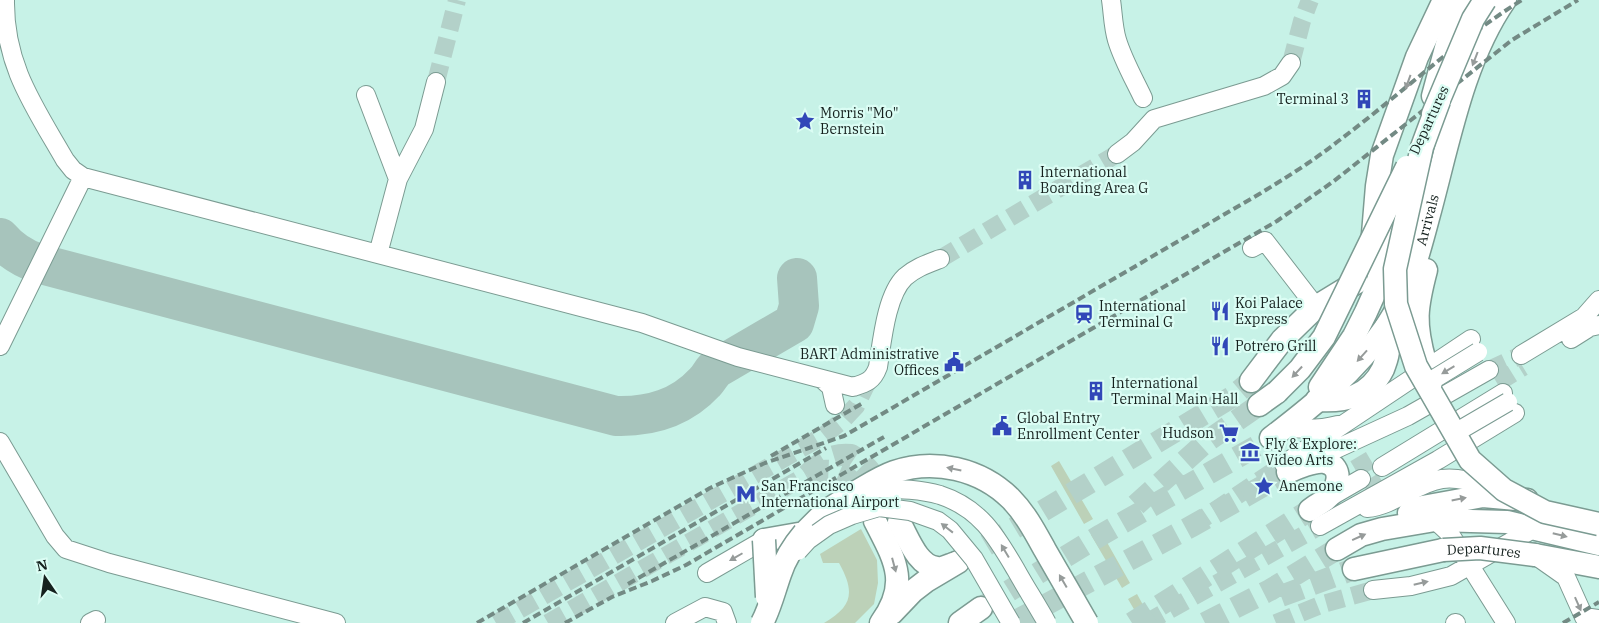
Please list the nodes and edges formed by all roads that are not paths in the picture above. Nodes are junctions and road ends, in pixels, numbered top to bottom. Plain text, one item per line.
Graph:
1 (5, 0) edge
2 (1111, 0) edge
3 (1444, 0) edge
4 (1465, 0) edge
5 (1484, 0) edge
6 (1505, 0) edge
7 (1488, 28) junction
8 (1291, 64) tunnel mouth
9 (436, 82) tunnel mouth
10 (366, 94) dead end
11 (1439, 102) junction
12 (1148, 108) junction
13 (1117, 154) tunnel mouth
14 (1442, 168) junction
15 (83, 177) junction
16 (398, 179) junction
17 (1372, 239) junction
18 (1252, 248) dead end
19 (378, 254) junction
20 (940, 259) tunnel mouth
21 (1381, 267) junction
22 (1599, 300) edge
23 (1316, 307) junction
24 (1599, 325) edge
25 (0, 346) edge
26 (1425, 362) dead end
27 (822, 380) junction
28 (1251, 381) tunnel mouth
29 (1504, 395) junction
30 (1433, 397) junction
31 (835, 405) dead end
32 (1259, 406) tunnel mouth
33 (1310, 406) junction
34 (1345, 423) junction
35 (1449, 425) junction
36 (1278, 432) joint
37 (0, 442) edge
38 (1475, 449) dead end
39 (1438, 460) junction
40 (1290, 468) junction
41 (1361, 480) tunnel mouth
42 (1431, 482) junction
43 (864, 488) junction
44 (1540, 500) junction
45 (1325, 506) junction
46 (1349, 510) junction
47 (1599, 516) edge
48 (1435, 520) junction
49 (875, 521) tunnel mouth
50 (899, 522) tunnel mouth
51 (1382, 529) junction
52 (1533, 529) junction
53 (804, 533) junction
54 (764, 540) junction
55 (1596, 541) edge
56 (1337, 549) tunnel mouth
57 (1546, 557) junction
58 (1469, 566) junction
59 (1364, 567) tunnel mouth
60 (1599, 568) edge
61 (707, 574) dead end
62 (1373, 590) tunnel mouth
63 (981, 608) tunnel mouth
64 (1599, 619) edge
65 (763, 620) edge
66 (336, 623) edge
67 (675, 623) edge
68 (727, 623) edge
69 (881, 623) edge
70 (960, 623) edge
71 (1011, 623) edge
72 (1047, 623) edge
73 (1087, 623) edge
74 (1506, 623) edge

1 - 15 street
2 - 12 street
3 -> 17 main road, Departures, bridge
4 - 21 main road
5 - 7 main road
5 - 11 main road, Departures, bridge
6 - 7 main road, Arrivals
7 -> 14 main road, Arrivals
8 - 12 street
9 - 16 street
10 - 16 street
11 - 17 main road, Departures, bridge
11 - 30 main road, bridge
12 - 13 street
14 - 26 main road
14 - 33 main road, Arrivals
15 - 19 street
15 - 25 street
16 - 19 street
17 -> 32 main road, Departures, bridge
18 - 23 street
19 - 27 street
20 - 27 street
21 - 23 main road
21 -> 33 main road
22 - 24 street
23 - 28 main road
27 - 31 street
29 - 29 street
29 - 35 street, bridge
29 - 39 street
29 - 40 street
34 -> 30 street, bridge
30 - 35 main road, bridge
33 - 36 main road
34 - 36 street
34 - 40 street
35 - 55 main road, bridge
37 - 66 street
38 - 44 main road
39 - 42 street
39 - 46 street
40 - 45 main road
41 - 45 street
42 - 44 street
42 - 46 street
43 - 53 main road, bridge
72 -> 43 street, bridge
73 -> 43 main road, bridge
44 - 47 main road
51 -> 44 main road
45 - 46 street
48 - 51 main road
48 - 52 main road
48 - 58 street
49 -> 69 main road
50 - 69 main road
56 -> 51 main road
52 -> 55 main road
52 - 58 street
53 - 54 main road
53 - 65 main road, bridge
54 -> 61 street
54 - 65 main road, bridge
55 - 57 main road, Departures
57 - 59 main road, Departures, bridge
57 - 60 main road, Departures
57 -> 64 street
62 -> 58 street
58 - 74 street
63 - 70 main road
71 -> 65 street, bridge
67 - 68 street

